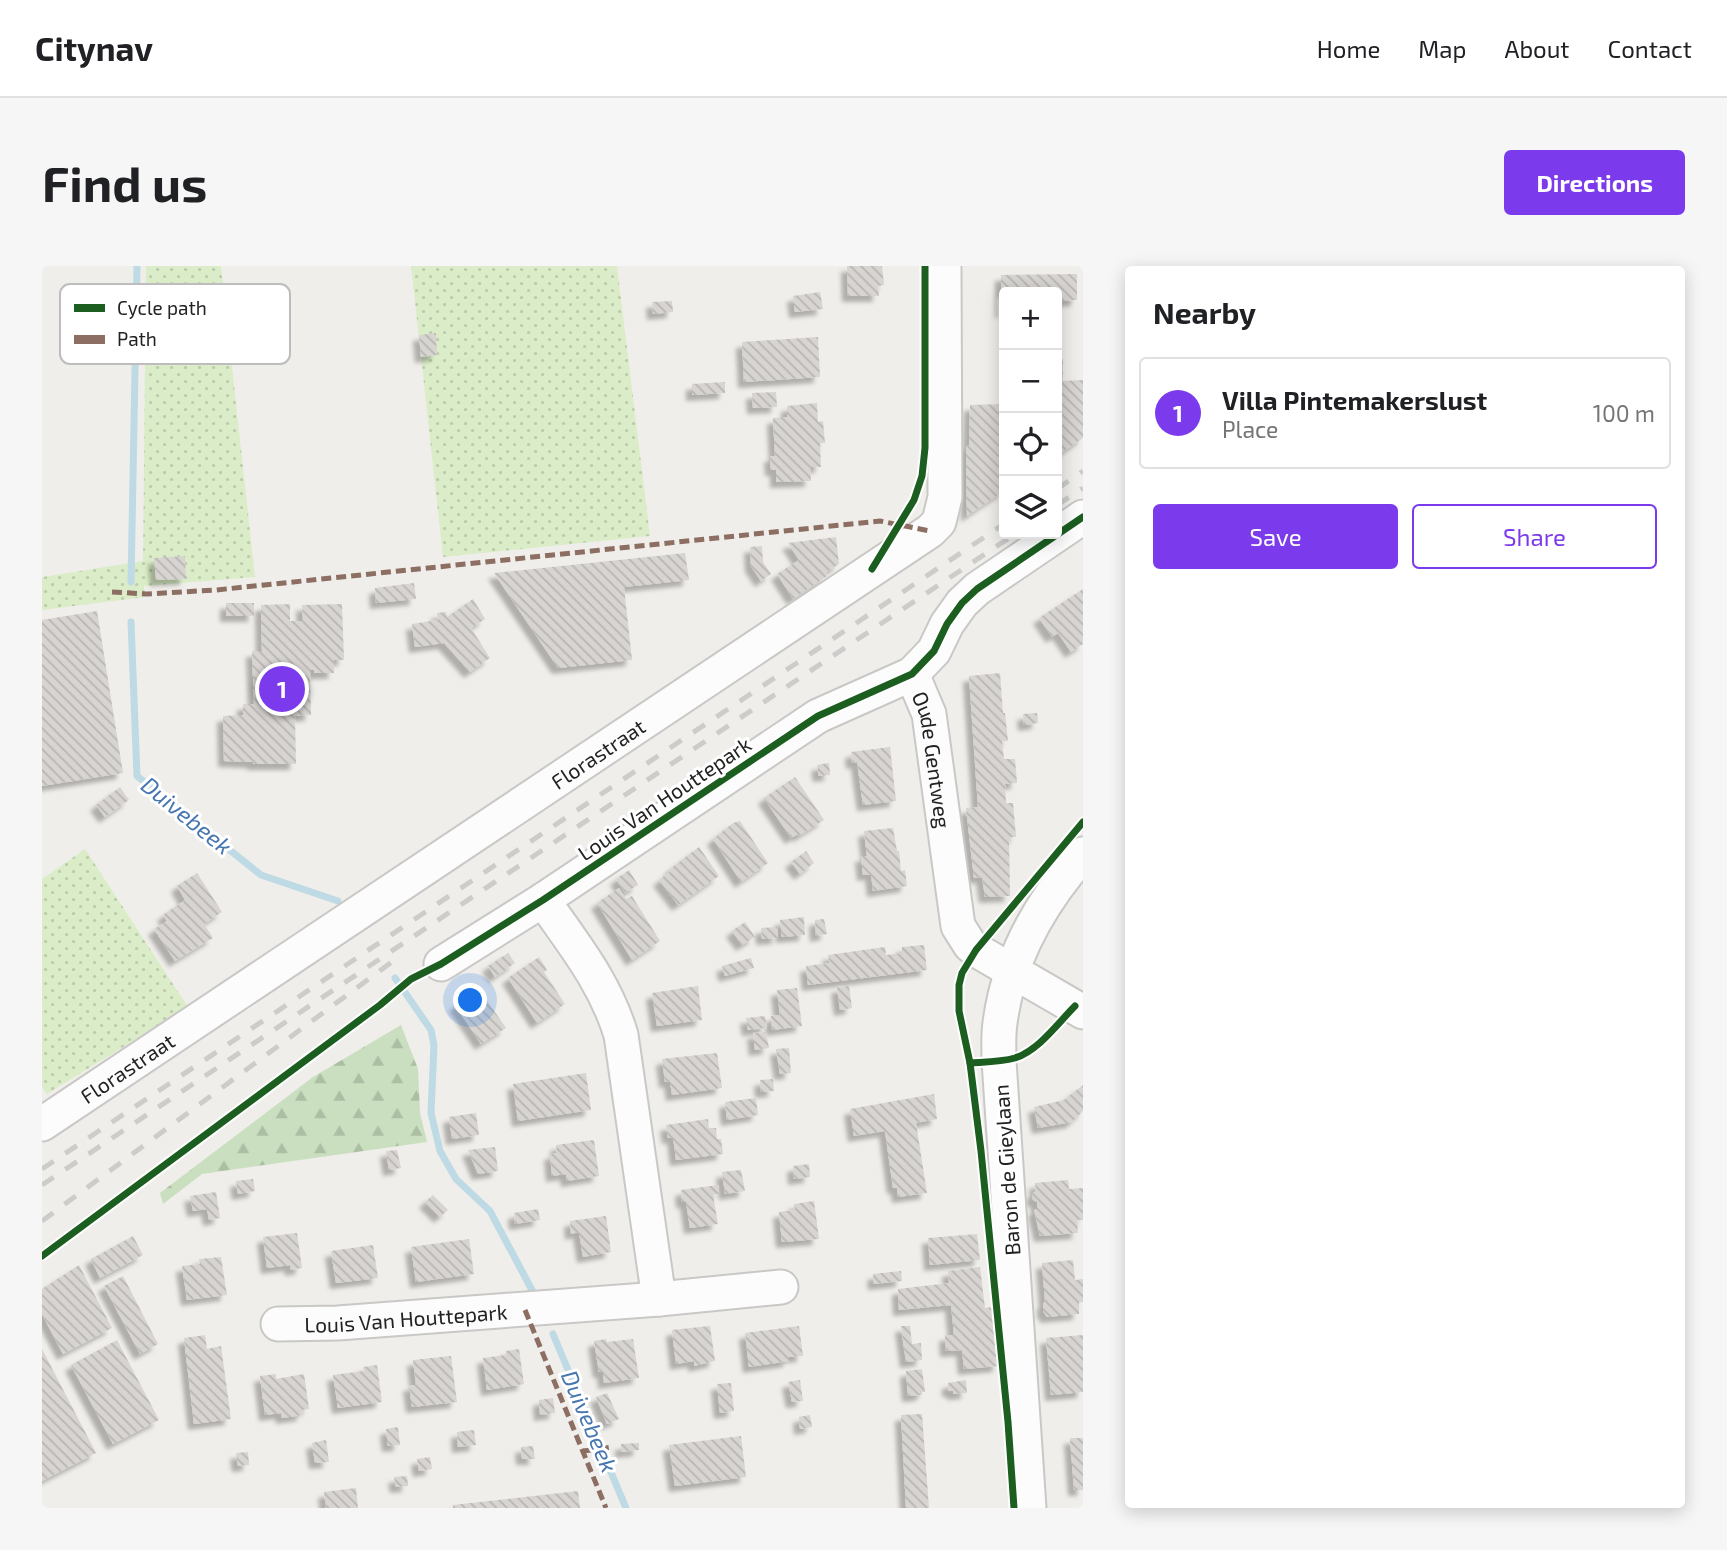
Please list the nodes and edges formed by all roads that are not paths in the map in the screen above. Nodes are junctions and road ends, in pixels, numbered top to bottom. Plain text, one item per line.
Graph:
1 (944, 266) edge
2 (1083, 517) edge
3 (912, 674) junction
4 (1083, 854) edge
5 (543, 900) junction
6 (441, 964) dead end
7 (1012, 970) junction
8 (1083, 1012) edge
9 (42, 1124) edge
10 (781, 1287) dead end
11 (659, 1299) junction
12 (278, 1324) dead end
13 (1029, 1508) edge

1 - 9 street, Florastraat
2 - 3 street, Oude Gentweg
3 - 5 street, Louis Van Houttepark
3 - 7 street, Oude Gentweg
4 - 7 street, Baron de Gieylaan
5 - 6 street, Louis Van Houttepark
5 - 11 street
7 - 8 street, Oude Gentweg
7 - 13 street, Baron de Gieylaan
10 - 11 street, Louis Van Houttepark
11 - 12 street, Louis Van Houttepark

